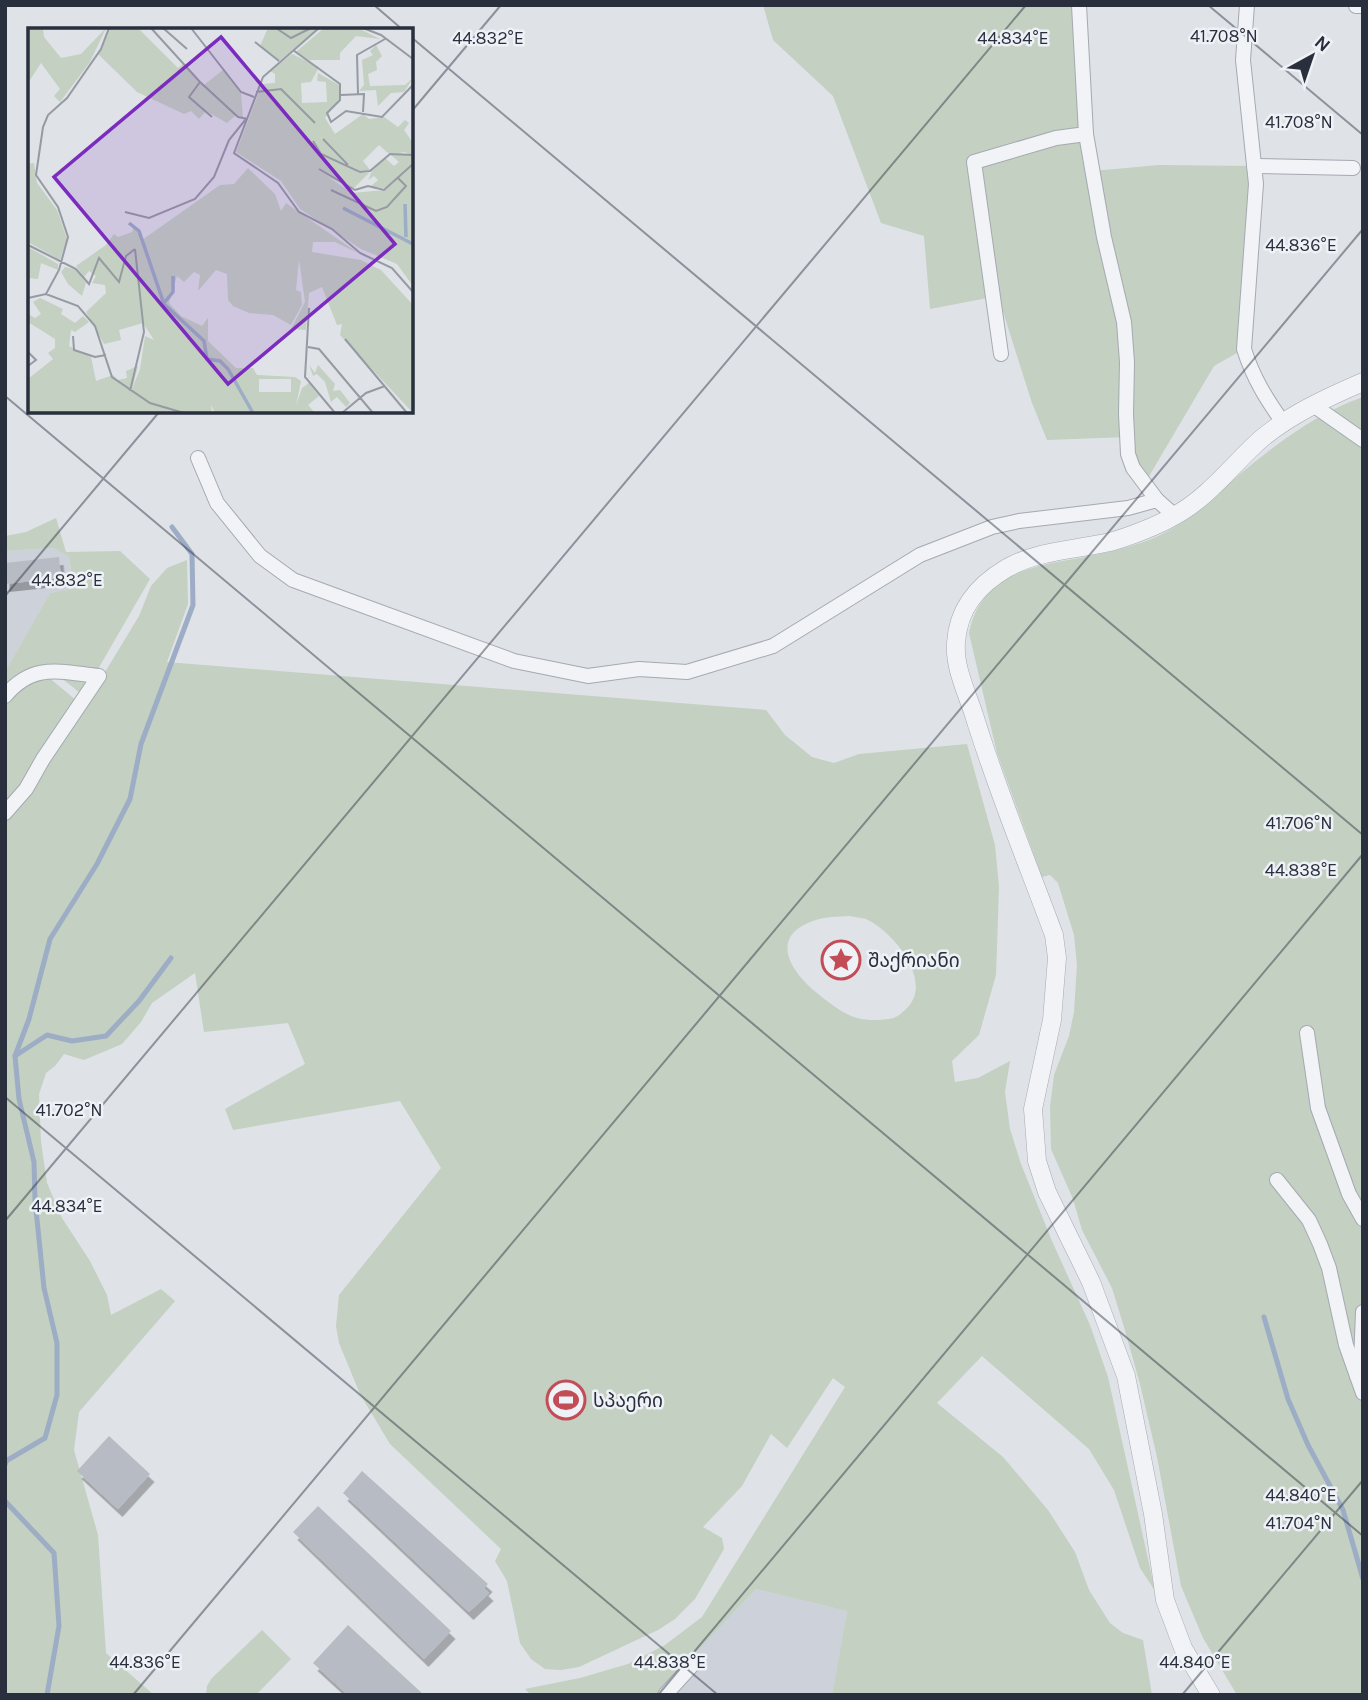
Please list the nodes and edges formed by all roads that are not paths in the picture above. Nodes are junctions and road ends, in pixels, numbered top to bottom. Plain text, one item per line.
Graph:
1 (1079, 5) edge
2 (1247, 5) edge
3 (1356, 6) edge
4 (1363, 6) edge
5 (1086, 134) junction
6 (1254, 166) junction
7 (1353, 168) dead end
8 (1001, 354) dead end
9 (1363, 382) edge
10 (1312, 405) junction
11 (1284, 424) junction
12 (1363, 440) edge
13 (198, 458) dead end
14 (1157, 500) junction
15 (1175, 516) junction
16 (5, 696) edge
17 (5, 813) edge
18 (1307, 1033) dead end
19 (1277, 1181) dead end
20 (1363, 1219) edge
21 (1363, 1312) edge
22 (1357, 1376) junction
23 (1363, 1393) edge
24 (695, 1662) dead end
25 (664, 1695) edge
26 (1211, 1695) edge

1 - 5 street
2 - 6 street
3 - 4 street
5 - 8 street
5 - 14 street
6 - 7 street
6 - 11 street
9 - 10 street
10 - 11 street
10 - 12 street
11 - 15 street
13 - 14 street
14 - 15 street
15 - 26 street
16 - 17 street
18 - 20 street
19 - 22 street
21 - 22 street
22 - 23 street
24 - 25 street

